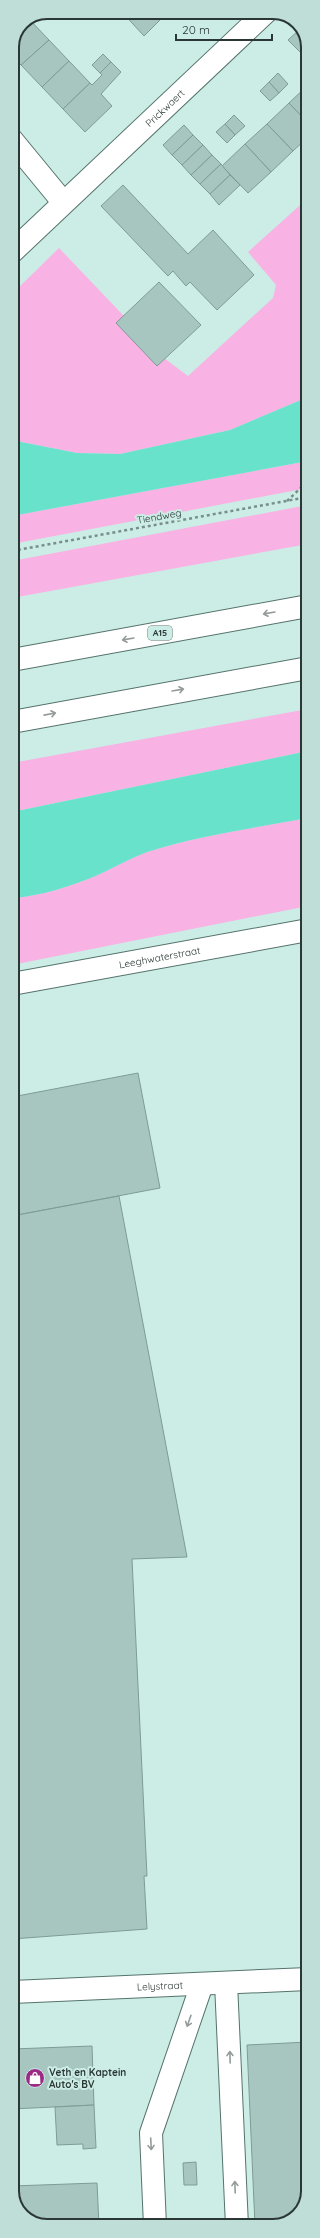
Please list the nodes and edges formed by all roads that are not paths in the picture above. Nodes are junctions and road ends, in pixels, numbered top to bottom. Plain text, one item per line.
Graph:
1 (258, 19) edge
2 (19, 149) edge
3 (62, 202) junction
4 (19, 245) edge
5 (301, 607) edge
6 (19, 659) edge
7 (301, 669) edge
8 (19, 721) edge
9 (301, 931) edge
10 (19, 983) edge
11 (301, 1980) edge
12 (226, 1983) junction
13 (202, 1984) junction
14 (19, 1992) edge
15 (155, 2219) edge
16 (237, 2219) edge

1 - 3 main road, Prickwaert
2 - 3 main road
3 - 4 main road, Prickwaert
5 -> 6 main road, A15
8 -> 7 main road
9 - 10 main road, Leeghwaterstraat
11 - 12 main road, Lelystraat
12 - 13 main road, Lelystraat
16 -> 12 main road
13 - 14 main road, Lelystraat
13 -> 15 main road

